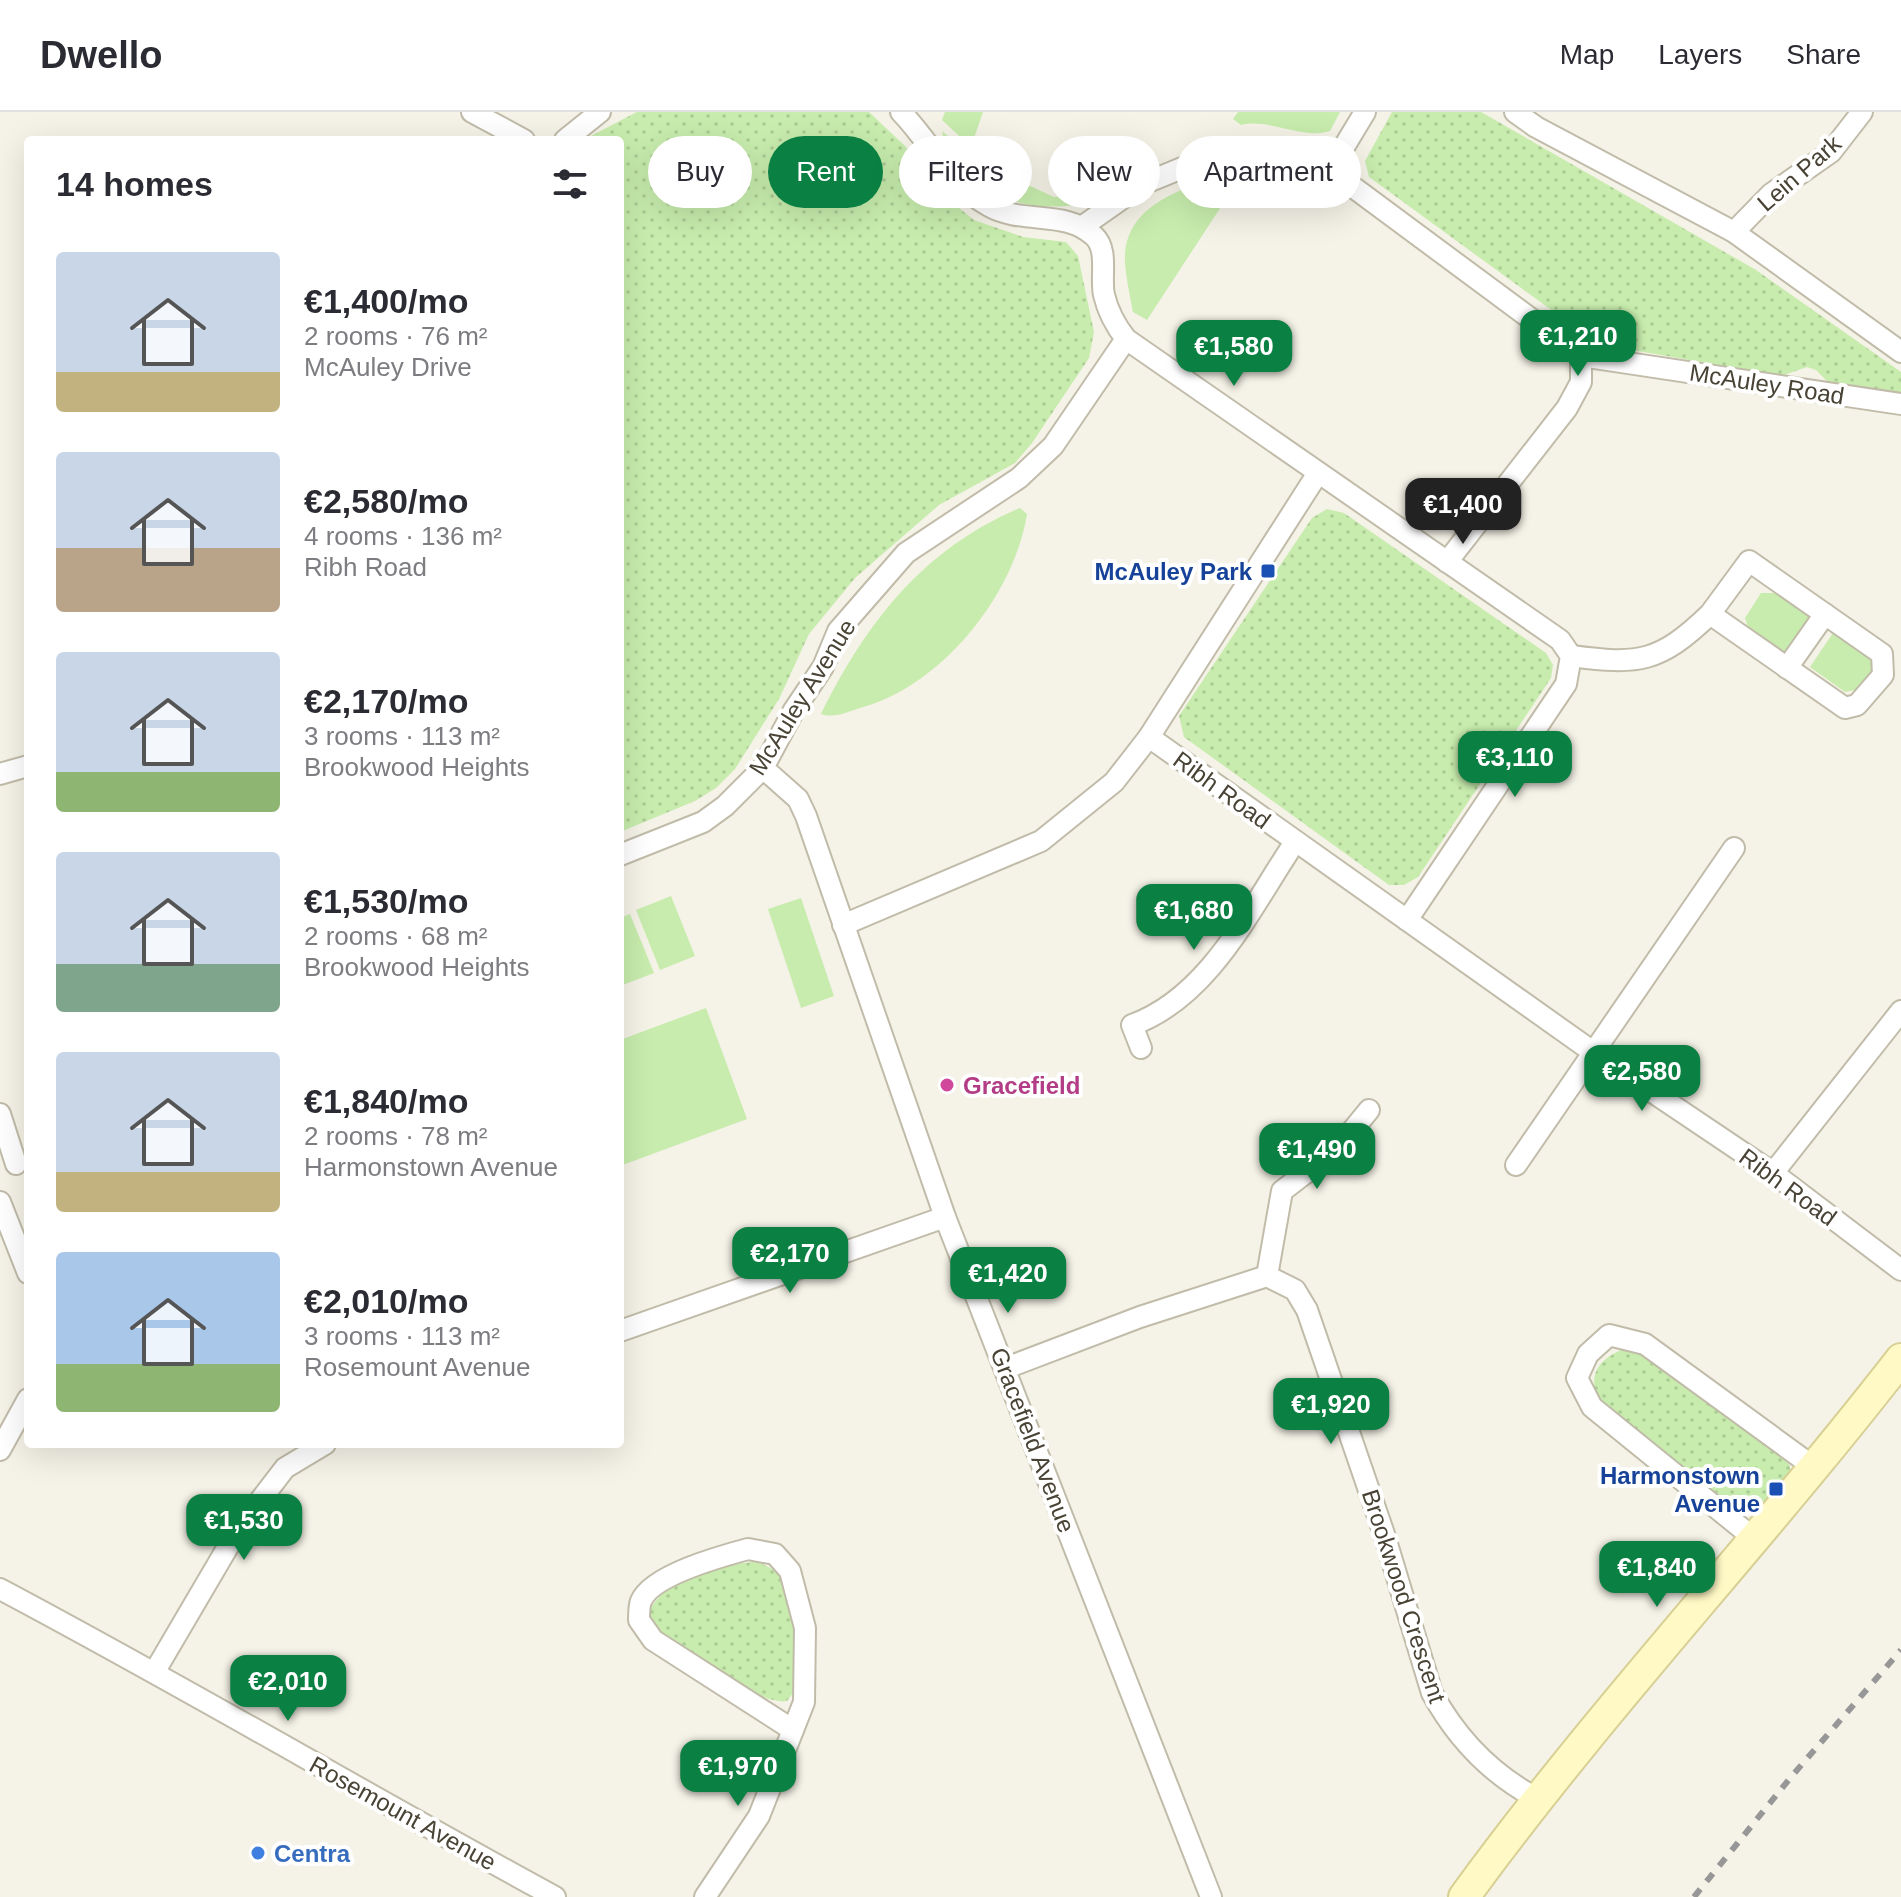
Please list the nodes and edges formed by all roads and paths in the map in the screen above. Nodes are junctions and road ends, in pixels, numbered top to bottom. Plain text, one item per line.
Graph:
1 (472, 112) edge
2 (600, 112) edge
3 (1365, 112) edge
4 (1515, 112) edge
5 (1862, 112) edge
6 (913, 116) edge
7 (517, 136) edge
8 (570, 136) edge
9 (1351, 136) edge
10 (1176, 170) edge
11 (1361, 193) edge
12 (1083, 226) junction
13 (1734, 232) junction
14 (1126, 339) junction
15 (1901, 352) edge
16 (1581, 356) junction
17 (1901, 404) edge
18 (1318, 473) junction
19 (1447, 562) junction
20 (1710, 614) junction
21 (1825, 614) junction
22 (1571, 656) junction
23 (1787, 668) junction
24 (1149, 737) junction
25 (24, 767) edge
26 (763, 768) junction
27 (0, 774) edge
28 (1295, 842) junction
29 (1734, 848) dead end
30 (624, 853) edge
31 (1407, 920) junction
32 (843, 925) junction
33 (1901, 1011) edge
34 (1141, 1048) dead end
35 (1593, 1052) junction
36 (1369, 1110) dead end
37 (0, 1114) edge
38 (15, 1165) edge
39 (1516, 1165) dead end
40 (1773, 1173) junction
41 (0, 1202) edge
42 (945, 1217) junction
43 (24, 1263) edge
44 (1901, 1270) edge
45 (1267, 1276) junction
46 (624, 1330) edge
47 (1901, 1359) edge
48 (1006, 1368) junction
49 (24, 1406) edge
50 (318, 1448) edge
51 (0, 1450) edge
52 (1815, 1468) junction
53 (1756, 1540) junction
54 (0, 1589) edge
55 (155, 1671) junction
56 (793, 1730) junction
57 (1536, 1798) junction
58 (555, 1897) edge
59 (705, 1897) edge
60 (1211, 1897) edge
61 (1464, 1897) edge

1 - 7 street
2 - 8 street
3 - 9 street
4 - 13 street
5 - 13 street, Lein Park
6 - 12 street
10 - 12 street, McAuley Road
11 - 16 street, McAuley Road
12 - 14 street
13 - 15 street
14 - 18 street
14 - 26 street, McAuley Avenue
16 - 17 street, McAuley Road
16 - 19 street
18 - 19 street
18 - 24 street
19 - 22 street
20 - 21 street
20 - 22 street
20 - 23 street
21 - 23 street
21 - 23 street
22 - 31 street
24 - 28 street, Ribh Road
24 - 32 street
25 - 27 street
26 - 30 street, McAuley Avenue
26 - 32 street, Gracefield Avenue
28 - 31 street, Ribh Road
28 - 34 street, Ribh Road
29 - 35 street
31 - 35 street, Ribh Road
32 - 42 street, Gracefield Avenue
33 - 40 street
35 - 39 street
35 - 40 street, Ribh Road
36 - 45 street
37 - 38 street
40 - 44 street, Ribh Road
41 - 43 street
42 - 46 street
42 - 48 street, Gracefield Avenue
45 - 48 street
45 - 57 street, Brookwood Crescent
47 - 52 street
48 - 60 street, Gracefield Avenue
49 - 51 street
50 - 55 street
52 - 53 street
52 - 53 street
53 - 57 street
54 - 55 street, Rosemount Avenue
55 - 58 street, Rosemount Avenue
56 - 56 street
56 - 59 street
57 - 61 street

